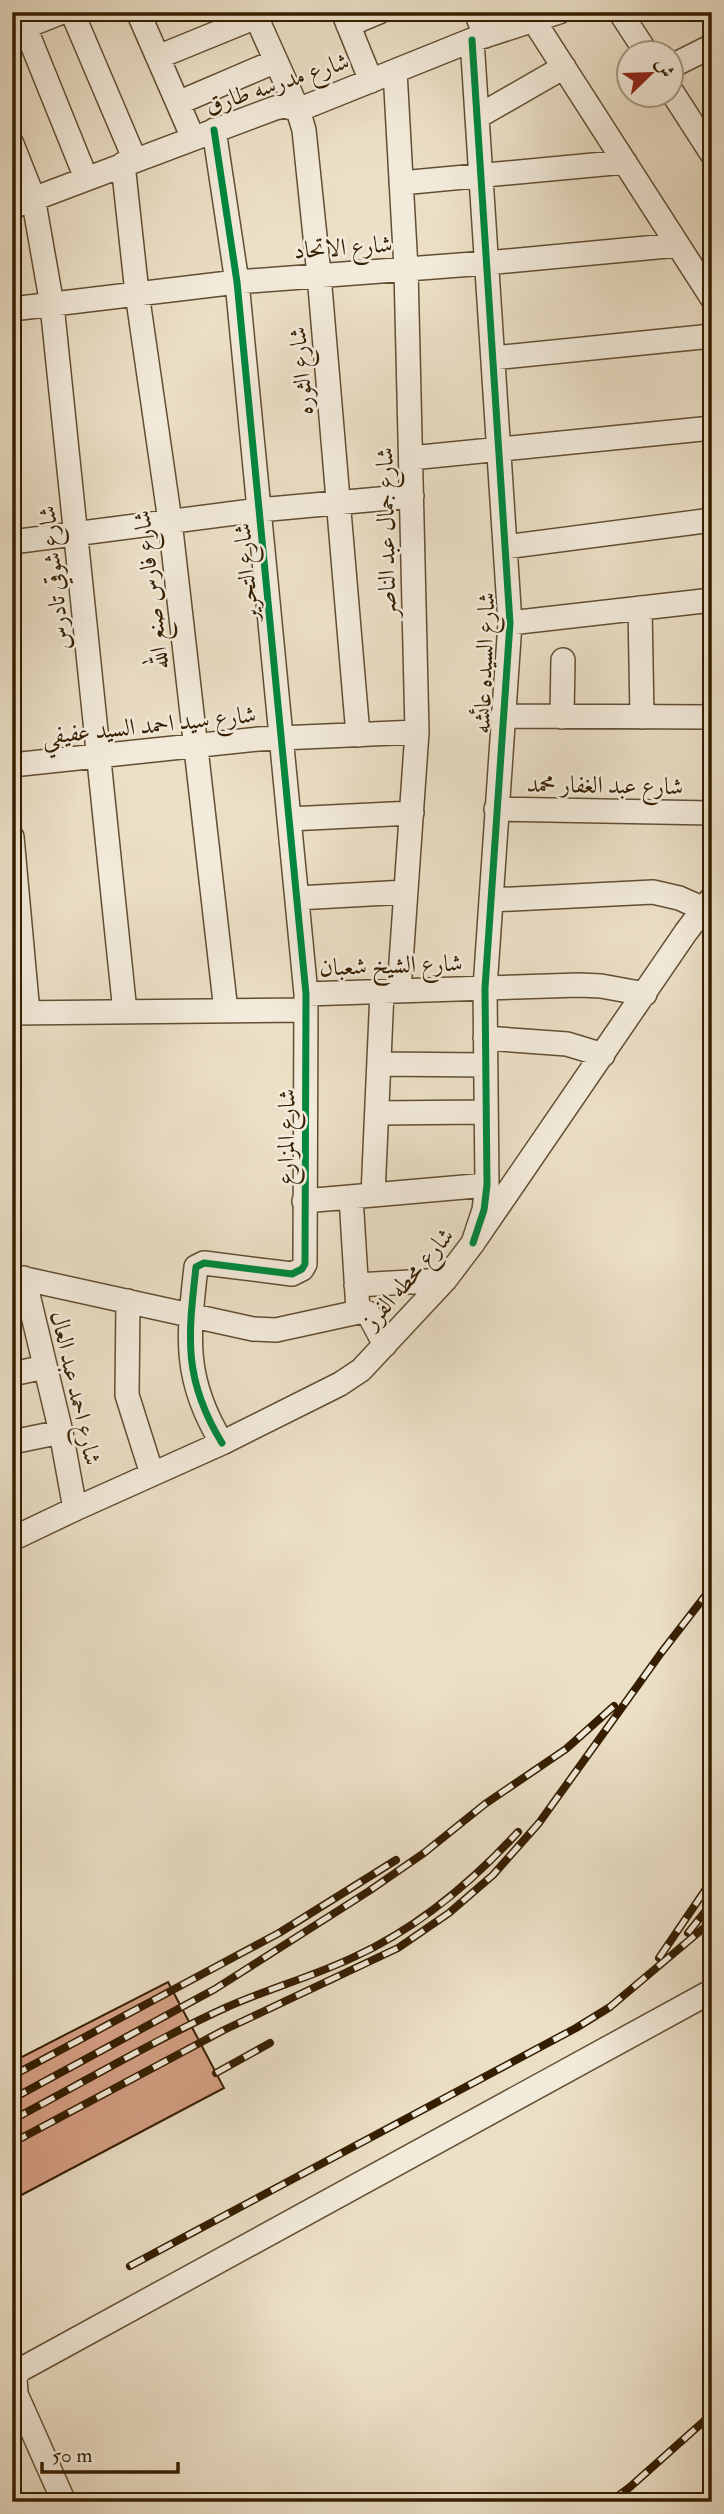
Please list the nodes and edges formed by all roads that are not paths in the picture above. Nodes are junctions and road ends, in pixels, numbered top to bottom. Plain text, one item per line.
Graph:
1 (62, 12) edge
2 (72, 12) edge
3 (138, 12) edge
4 (379, 12) edge
5 (476, 12) edge
6 (620, 12) edge
7 (255, 14) edge
8 (542, 16) edge
9 (345, 19) edge
10 (19, 29) edge
11 (479, 38) junction
12 (637, 38) edge
13 (712, 46) edge
14 (158, 57) junction
15 (686, 59) edge
16 (276, 61) junction
17 (564, 68) junction
18 (395, 71) junction
19 (371, 80) junction
20 (178, 103) junction
21 (682, 108) edge
22 (298, 110) junction
23 (477, 117) junction
24 (204, 134) junction
25 (12, 144) edge
26 (709, 145) edge
27 (129, 162) junction
28 (625, 162) junction
29 (481, 175) junction
30 (86, 178) junction
31 (401, 183) junction
32 (23, 202) edge
33 (678, 245) junction
34 (486, 263) junction
35 (406, 269) junction
36 (319, 275) junction
37 (237, 282) junction
38 (137, 293) junction
39 (712, 298) edge
40 (52, 305) junction
41 (12, 309) edge
42 (712, 336) edge
43 (493, 358) junction
44 (712, 428) edge
45 (499, 450) junction
46 (411, 458) junction
47 (412, 496) junction
48 (338, 503) junction
49 (259, 510) junction
50 (712, 520) edge
51 (170, 521) junction
52 (76, 533) junction
53 (12, 542) edge
54 (505, 547) junction
55 (712, 600) edge
56 (640, 608) junction
57 (510, 623) junction
58 (563, 660) dead end
59 (502, 716) junction
60 (562, 717) junction
61 (642, 717) junction
62 (712, 717) edge
63 (417, 732) junction
64 (358, 735) junction
65 (281, 738) junction
66 (195, 747) junction
67 (98, 758) junction
68 (12, 765) edge
69 (496, 809) junction
70 (412, 813) junction
71 (712, 813) edge
72 (289, 819) junction
73 (12, 837) edge
74 (406, 892) junction
75 (297, 898) junction
76 (491, 900) junction
77 (708, 904) edge
78 (485, 988) junction
79 (391, 991) junction
80 (645, 995) junction
81 (306, 1002) junction
82 (226, 1011) junction
83 (125, 1012) junction
84 (20, 1013) edge
85 (485, 1038) junction
86 (603, 1055) junction
87 (379, 1064) junction
88 (485, 1065) junction
89 (485, 1112) junction
90 (377, 1113) junction
91 (486, 1185) junction
92 (362, 1196) junction
93 (304, 1201) junction
94 (473, 1243) junction
95 (18, 1277) edge
96 (445, 1280) junction
97 (356, 1285) junction
98 (128, 1301) junction
99 (358, 1311) junction
100 (191, 1315) junction
101 (385, 1345) junction
102 (45, 1367) junction
103 (12, 1374) edge
104 (61, 1432) junction
105 (12, 1443) edge
106 (222, 1443) junction
107 (152, 1474) junction
108 (75, 1509) junction
109 (12, 1539) edge
110 (712, 1991) edge
111 (64, 2502) edge

1 - 10 street
2 - 27 street, شارع فارس صنع الله
3 - 14 street, شارع التحرير
4 - 9 street
5 - 11 street, شارع السيده عائشه
6 - 12 street
7 - 14 street
7 - 16 street, شارع الثوره
8 - 11 street, شارع مدرسه طارق
8 - 17 street
9 - 19 street
10 - 30 street
11 - 18 street, شارع مدرسه طارق
11 - 23 street, شارع السيده عائشه
13 - 15 street
14 - 20 street, شارع التحرير
16 - 20 street
16 - 22 street, شارع الثوره
17 - 23 street
17 - 28 street
18 - 19 street, شارع مدرسه طارق
18 - 31 street, شارع جمال عبد الناصر
19 - 22 street, شارع مدرسه طارق
20 - 24 street, شارع التحرير
21 - 26 street
22 - 24 street, شارع مدرسه طارق
22 - 36 street, شارع الثوره
23 - 29 street, شارع السيده عائشه
24 - 27 street, شارع مدرسه طارق
24 - 37 street, شارع التحرير
25 - 32 street, شارع شوقي تادرس
27 - 30 street, شارع مدرسه طارق
27 - 38 street, شارع فارس صنع الله
28 - 29 street
28 - 33 street
29 - 31 street
29 - 34 street, شارع السيده عائشه
30 - 32 street, شارع مدرسه طارق
31 - 35 street, شارع جمال عبد الناصر
32 - 40 street, شارع شوقي تادرس
33 - 34 street, شارع الاتحاد
33 - 39 street
34 - 35 street, شارع الاتحاد
34 - 43 street, شارع السيده عائشه
35 - 36 street, شارع الاتحاد
35 - 46 street, شارع جمال عبد الناصر
36 - 37 street, شارع الاتحاد
36 - 48 street, شارع الثوره
37 - 38 street, شارع الاتحاد
37 - 49 street, شارع التحرير
38 - 40 street, شارع الاتحاد
38 - 51 street, شارع فارس صنع الله
40 - 41 street, شارع الاتحاد
40 - 52 street, شارع شوقي تادرس
42 - 43 street
43 - 45 street, شارع السيده عائشه
44 - 45 street
45 - 46 street
45 - 54 street, شارع السيده عائشه
46 - 47 street, شارع جمال عبد الناصر
47 - 48 street
47 - 63 street, شارع جمال عبد الناصر
48 - 49 street
48 - 64 street, شارع الثوره
49 - 51 street
49 - 65 street, شارع التحرير
50 - 54 street
51 - 52 street
51 - 66 street, شارع فارس صنع الله
52 - 53 street
52 - 67 street, شارع شوقي تادرس
54 - 57 street, شارع السيده عائشه
55 - 56 street
56 - 57 street
56 - 61 street
57 - 59 street, شارع السيده عائشه
58 - 60 street
59 - 60 street
59 - 69 street, شارع السيده عائشه
60 - 61 street
61 - 62 street
63 - 64 street, شارع سيد احمد السيد عفيفي
63 - 70 street, شارع جمال عبد الناصر
64 - 65 street, شارع سيد احمد السيد عفيفي
65 - 66 street, شارع سيد احمد السيد عفيفي
65 - 72 street, شارع التحرير
66 - 67 street, شارع سيد احمد السيد عفيفي
66 - 82 street, شارع فارس صنع الله
67 - 68 street, شارع سيد احمد السيد عفيفي
67 - 83 street, شارع شوقي تادرس
69 - 71 street, شارع عبد الغفار محمد
69 - 76 street, شارع السيده عائشه
70 - 72 street
70 - 74 street, شارع جمال عبد الناصر
72 - 75 street, شارع التحرير
73 - 84 street
74 - 75 street
74 - 79 street, شارع جمال عبد الناصر
75 - 81 street, شارع التحرير
76 - 77 street
76 - 78 street, شارع السيده عائشه
77 - 80 street, شارع محطه الفرز
78 - 79 street, شارع الشيخ شعبان
78 - 80 street, شارع الشيخ شعبان
78 - 85 street, شارع السيده عائشه
79 - 81 street, شارع الشيخ شعبان
79 - 87 street, شارع جمال عبد الناصر
80 - 86 street, شارع محطه الفرز
81 - 82 street, شارع الشيخ شعبان
81 - 93 street, شارع المزارع
82 - 83 street, شارع الشيخ شعبان
83 - 84 street, شارع الشيخ شعبان
85 - 86 street
85 - 88 street, شارع السيده عائشه
86 - 94 street, شارع محطه الفرز
87 - 88 street
87 - 90 street, شارع جمال عبد الناصر
88 - 89 street, شارع السيده عائشه
89 - 90 street
89 - 91 street, شارع السيده عائشه
90 - 92 street, شارع جمال عبد الناصر
91 - 92 street
91 - 94 street, شارع السيده عائشه
92 - 93 street
92 - 97 street, شارع جمال عبد الناصر
93 - 100 street, شارع المزارع
94 - 96 street, شارع محطه الفرز
95 - 98 street
95 - 102 street, شارع احمد عبد العال
96 - 97 street
96 - 101 street, شارع محطه الفرز
97 - 99 street, شارع جمال عبد الناصر
98 - 100 street
98 - 107 street
99 - 100 street
99 - 101 street
100 - 106 street
101 - 106 street, شارع محطه الفرز
102 - 103 street
102 - 104 street, شارع احمد عبد العال
104 - 105 street
104 - 108 street, شارع احمد عبد العال
106 - 107 street, شارع محطه الفرز
107 - 108 street, شارع محطه الفرز
108 - 109 street, شارع محطه الفرز
110 - 111 street

